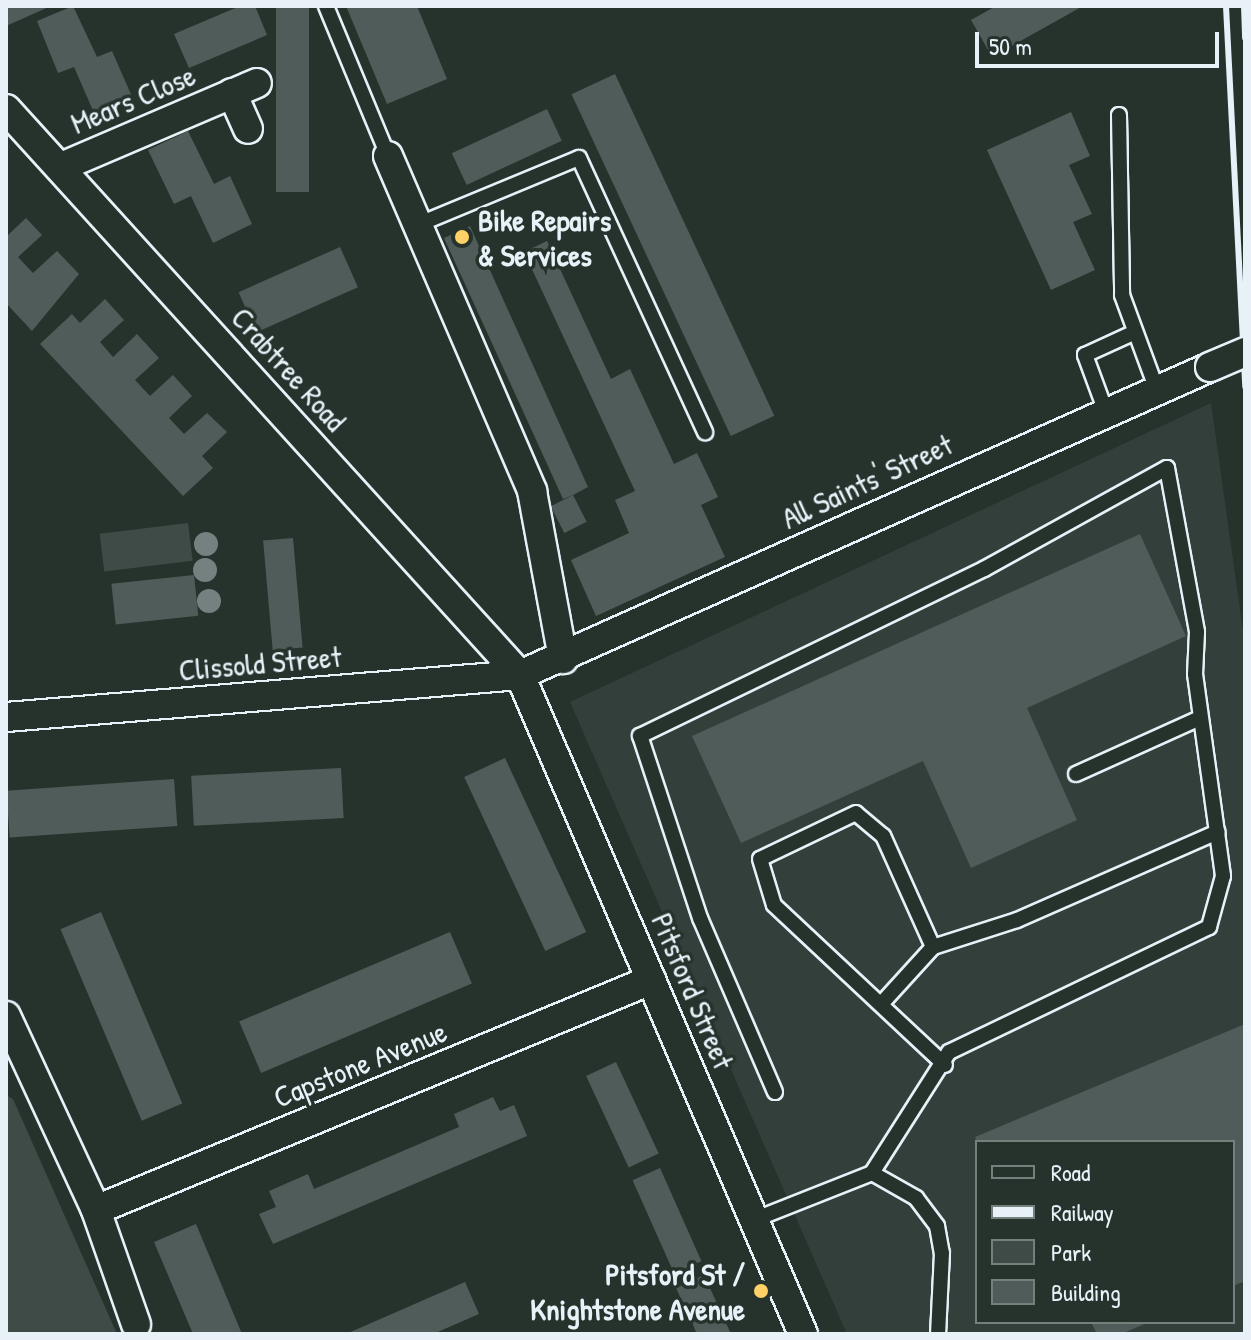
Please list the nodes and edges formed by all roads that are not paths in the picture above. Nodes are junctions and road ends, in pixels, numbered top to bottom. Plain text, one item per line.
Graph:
1 (326, 6) edge
2 (6, 109) edge
3 (1119, 115) dead end
4 (248, 129) dead end
5 (388, 156) joint
6 (61, 167) junction
7 (417, 225) junction
8 (1135, 332) junction
9 (1245, 352) edge
10 (1157, 390) junction
11 (1106, 412) junction
12 (705, 432) dead end
13 (563, 659) junction
14 (520, 675) junction
15 (6, 717) edge
16 (1200, 718) junction
17 (1076, 774) dead end
18 (1217, 832) junction
19 (933, 947) junction
20 (651, 980) junction
21 (883, 1002) junction
22 (6, 1017) edge
23 (945, 1065) junction
24 (775, 1092) dead end
25 (872, 1173) junction
26 (96, 1210) junction
27 (756, 1219) junction
28 (136, 1324) dead end
29 (803, 1334) edge
30 (938, 1334) edge

1 - 5 lane
2 - 6 street, Crabtree Road
3 - 8 lane
4 - 6 street, Mears Close
5 - 7 street
6 - 14 street, Crabtree Road
7 - 12 lane
7 - 13 street
8 - 10 lane
8 - 11 lane
9 - 10 street, All Saints' Street, bridge
10 - 11 street, All Saints' Street
11 - 13 street, All Saints' Street
13 - 14 street, All Saints' Street
14 - 15 street, Clissold Street
14 - 20 street, Pitsford Street
16 - 17 lane
16 - 18 lane
16 - 24 lane
18 - 19 lane
18 - 23 lane
19 - 21 lane
19 - 21 lane
20 - 26 street, Capstone Avenue
20 - 27 street, Pitsford Street
21 - 23 lane
22 - 26 street
23 - 25 lane
25 - 27 lane
25 - 30 lane
26 - 28 street
27 - 29 street, Pitsford Street

